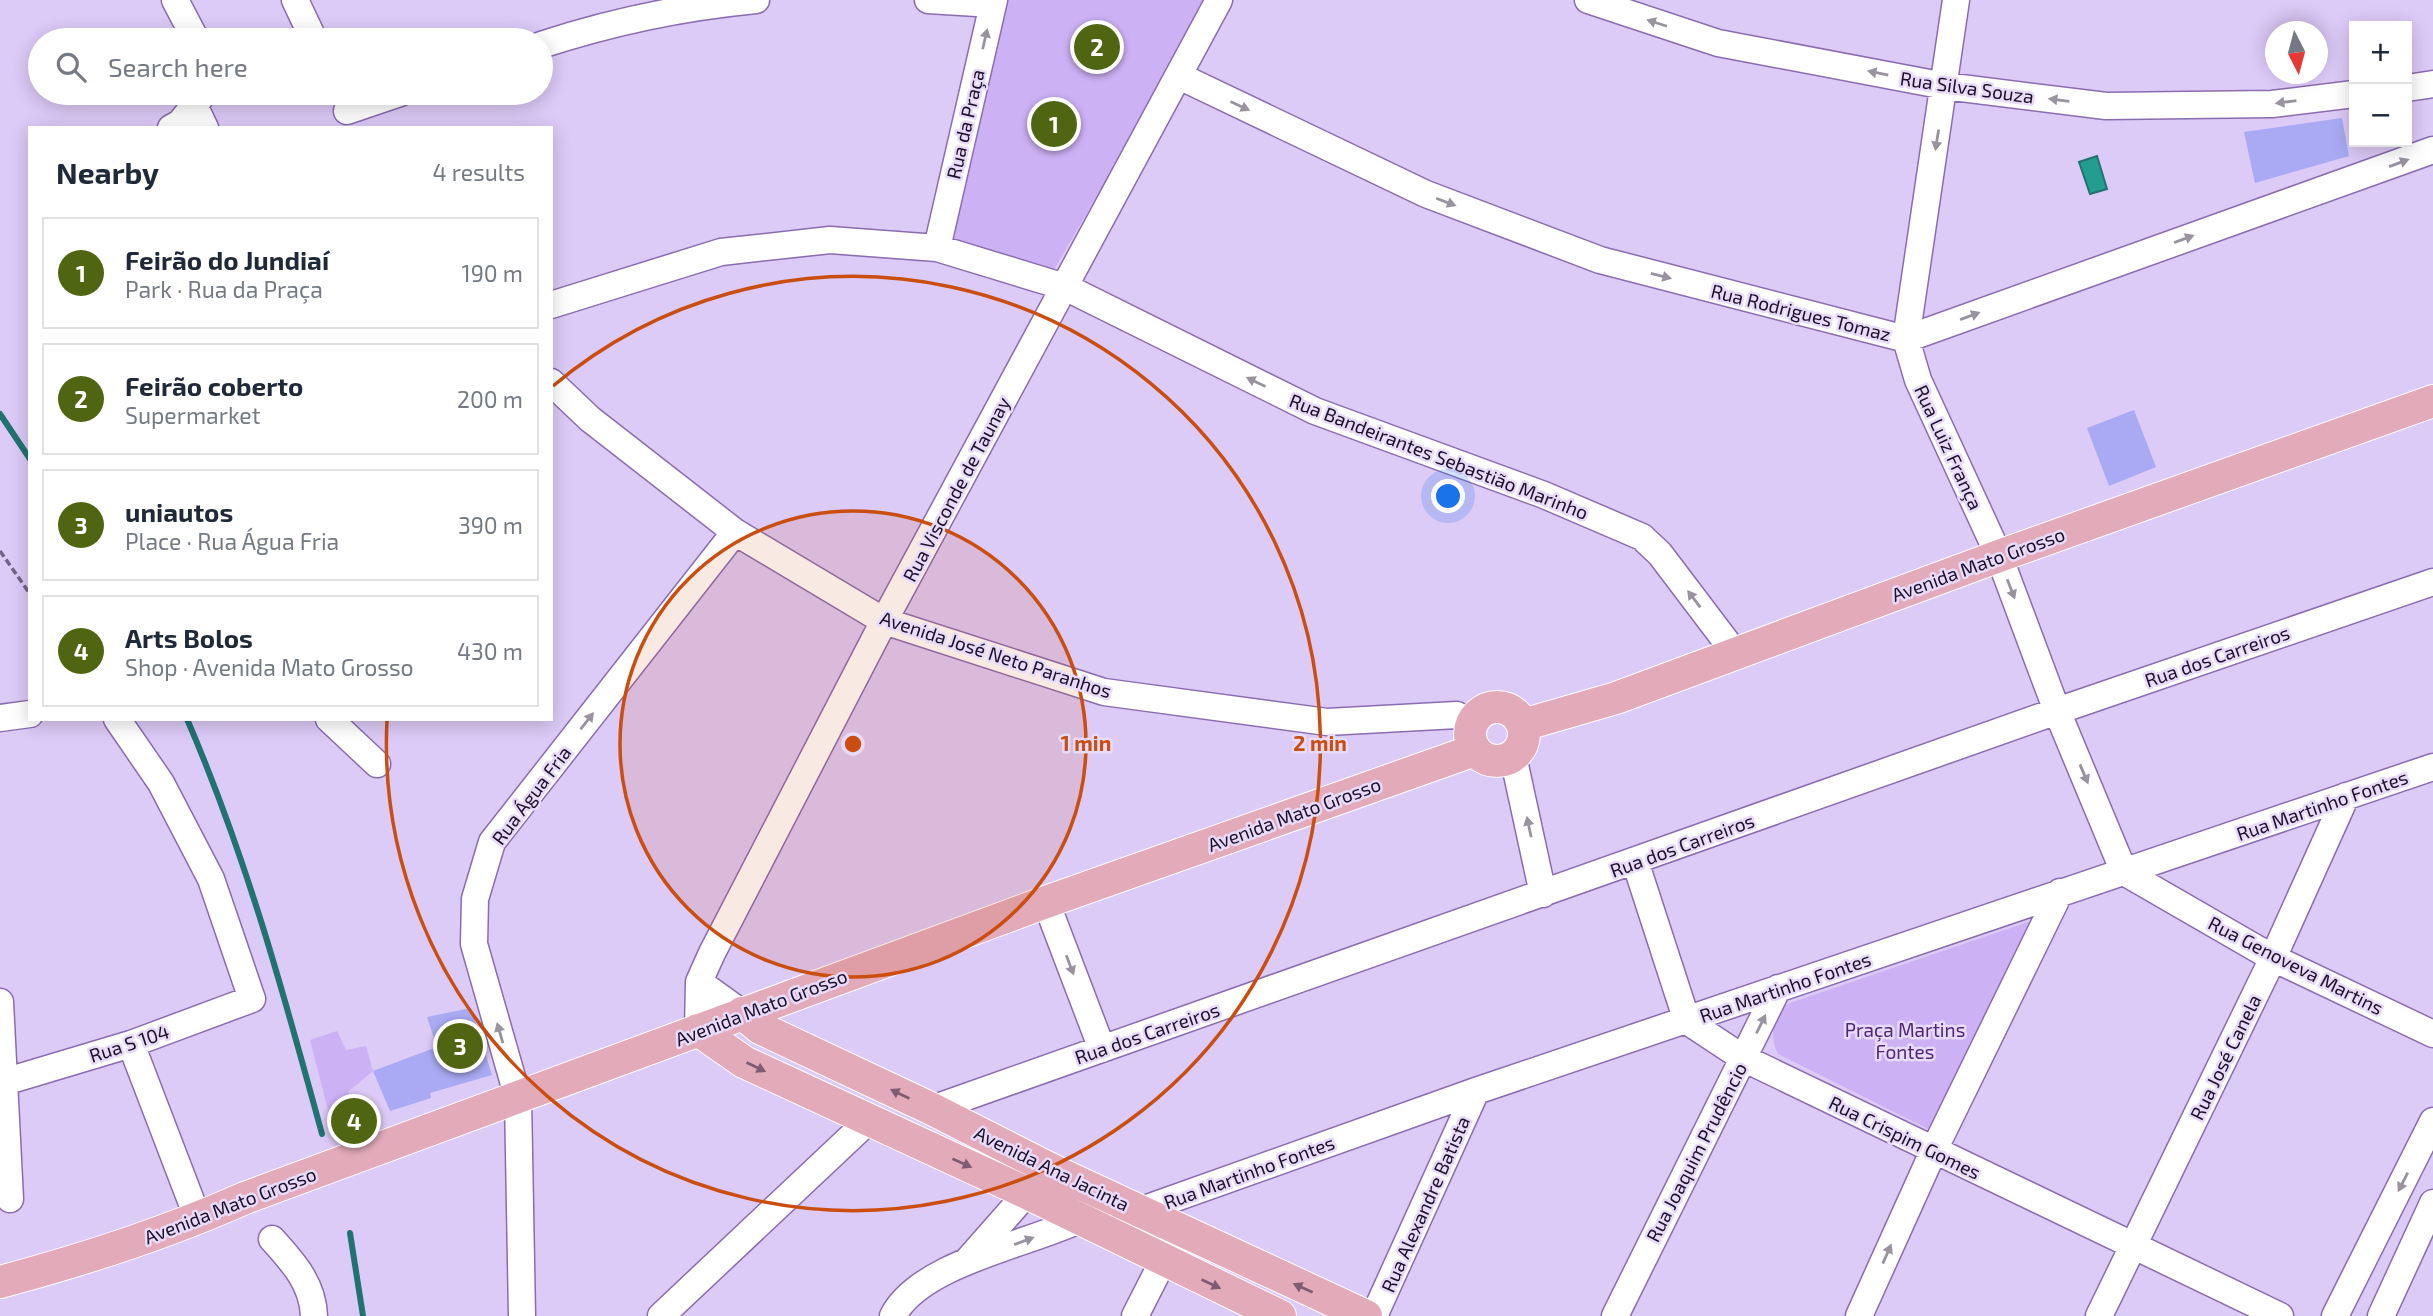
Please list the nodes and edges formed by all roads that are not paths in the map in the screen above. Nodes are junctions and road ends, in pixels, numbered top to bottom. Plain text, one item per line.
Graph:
1 (175, 0) edge
2 (295, 0) edge
3 (756, 0) edge
4 (928, 0) edge
5 (1219, 0) edge
6 (1588, 0) edge
7 (1956, 0) edge
8 (993, 2) edge
9 (190, 28) edge
10 (307, 28) edge
11 (553, 42) edge
12 (1179, 76) junction
13 (2433, 85) edge
14 (1945, 86) junction
15 (2412, 87) edge
16 (2349, 95) edge
17 (201, 108) edge
18 (175, 126) edge
19 (2433, 150) edge
20 (937, 248) junction
21 (1065, 287) junction
22 (553, 304) edge
23 (1906, 339) junction
24 (553, 384) edge
25 (2433, 401) edge
26 (735, 532) junction
27 (1999, 556) junction
28 (2433, 582) edge
29 (884, 621) junction
30 (1735, 653) junction
31 (2057, 711) junction
32 (28, 714) edge
33 (0, 718) edge
34 (118, 721) edge
35 (331, 721) edge
36 (1523, 725) junction
37 (1473, 737) junction
38 (1513, 756) junction
39 (377, 764) dead end
40 (2433, 767) edge
41 (2346, 796) junction
42 (1636, 861) junction
43 (2124, 872) junction
44 (2060, 892) junction
45 (1543, 894) junction
46 (1046, 902) junction
47 (2273, 958) junction
48 (699, 982) junction
49 (1778, 988) junction
50 (0, 1002) edge
51 (742, 1013) junction
52 (1687, 1021) junction
53 (698, 1030) junction
54 (2433, 1034) edge
55 (131, 1044) junction
56 (1102, 1049) junction
57 (1743, 1058) junction
58 (847, 1068) junction
59 (4, 1082) junction
60 (1476, 1091) junction
61 (518, 1098) junction
62 (829, 1102) junction
63 (932, 1109) junction
64 (868, 1121) junction
65 (2433, 1121) edge
66 (1934, 1153) junction
67 (1027, 1193) junction
68 (10, 1199) dead end
69 (2433, 1203) edge
70 (1139, 1211) junction
71 (198, 1219) junction
72 (1081, 1219) junction
73 (272, 1240) dead end
74 (2134, 1244) junction
75 (1163, 1261) junction
76 (966, 1262) junction
77 (49, 1269) junction
78 (1260, 1269) junction
79 (0, 1282) edge
80 (1242, 1299) junction
81 (0, 1305) edge
82 (314, 1316) edge
83 (522, 1316) edge
84 (661, 1316) edge
85 (894, 1316) edge
86 (1135, 1316) edge
87 (1280, 1316) edge
88 (1366, 1316) edge
89 (1374, 1316) edge
90 (1615, 1316) edge
91 (1859, 1316) edge
92 (2099, 1316) edge
93 (2280, 1316) edge
94 (2336, 1316) edge
95 (2381, 1316) edge

1 - 9 street
2 - 10 street
3 - 11 street
4 - 8 street
5 - 12 street, Rua Visconde de Taunay
14 -> 6 street, Rua Silva Souza
7 - 14 street, Rua Luiz França
20 -> 8 street, Rua da Praça
12 - 21 street, Rua Visconde de Taunay
12 -> 23 street, Rua Rodrigues Tomaz
13 - 15 street
16 -> 14 street, Rua Silva Souza
14 -> 23 street, Rua Luiz França
17 - 18 street
23 -> 19 street, Rua Rodrigues Tomaz
20 - 21 street, Rua Bandeirantes Sebastião Marinho
20 - 22 street, Rua Bandeirantes Sebastião Marinho
21 - 29 street, Rua Visconde de Taunay
30 -> 21 street, Rua Bandeirantes Sebastião Marinho
23 - 27 street, Rua Luiz França
24 - 26 street, Avenida José Neto Paranhos
25 - 27 main road, Avenida Mato Grosso
26 - 29 street, Avenida José Neto Paranhos
61 -> 26 street, Rua Água Fria
27 - 30 main road, Avenida Mato Grosso
27 -> 31 street, Rua Luiz França
28 - 31 street, Rua dos Carreiros
29 - 37 street, Avenida José Neto Paranhos
29 - 48 street, Rua Visconde de Taunay
30 - 36 main road, Avenida Mato Grosso
31 - 42 street, Rua dos Carreiros
31 -> 43 street, Rua Luiz França
32 - 33 street
34 - 55 street, Rua S 104
35 - 39 street
36 - 37 main road
36 - 38 main road
37 - 38 main road
37 - 46 main road, Avenida Mato Grosso
45 -> 38 street
40 - 41 street, Rua Martinho Fontes
41 - 43 street, Rua Martinho Fontes
41 - 47 street, Rua José Canela
42 - 45 street, Rua dos Carreiros
42 - 52 street
43 - 44 street, Rua Martinho Fontes
43 - 47 street, Rua Genoveva Martins
44 - 49 street, Rua Martinho Fontes
44 - 66 street
45 - 56 street, Rua dos Carreiros
46 - 51 main road, Avenida Mato Grosso
46 -> 56 street
47 - 54 street, Rua Genoveva Martins
47 - 74 street, Rua José Canela
48 - 51 street
48 - 53 street, Rua Visconde de Taunay
49 - 52 street, Rua Martinho Fontes
57 -> 49 street, Rua Joaquim Prudêncio
50 - 59 street
51 - 53 main road, Avenida Mato Grosso
51 - 58 main road, Avenida Ana Jacinta
52 - 57 street, Rua Crispim Gomes
52 - 60 street, Rua Martinho Fontes
53 - 61 main road, Avenida Mato Grosso
53 -> 62 main road, Avenida Ana Jacinta
55 - 59 street, Rua S 104
55 - 71 street
56 - 63 street, Rua dos Carreiros
57 - 66 street, Rua Crispim Gomes
57 - 90 street, Rua Joaquim Prudêncio
58 - 62 main road
63 -> 58 main road, Avenida Ana Jacinta
59 - 68 street
60 - 70 street, Rua Martinho Fontes
60 - 89 street, Rua Alexandre Batista
61 - 71 main road, Avenida Mato Grosso
61 - 83 street, Rua Água Fria
62 - 64 main road, Avenida Ana Jacinta
63 - 70 main road, Avenida Ana Jacinta
64 -> 67 main road, Avenida Ana Jacinta
64 - 84 street
65 -> 94 street
66 - 74 street, Rua Crispim Gomes
91 -> 66 street
67 - 72 main road, Avenida Ana Jacinta
67 - 76 street
69 - 95 street
70 - 78 main road, Avenida Ana Jacinta
71 - 77 main road, Avenida Mato Grosso
72 - 75 main road, Avenida Ana Jacinta
76 -> 72 street
73 - 82 street
74 - 92 street, Rua José Canela
74 - 93 street, Rua Crispim Gomes
75 -> 80 main road, Avenida Ana Jacinta
75 - 86 street
76 - 85 street
77 - 79 main road, Avenida Mato Grosso
77 - 81 main road, Avenida Mato Grosso
78 - 80 main road
88 -> 78 main road, Avenida Ana Jacinta
80 - 87 main road, Avenida Ana Jacinta

